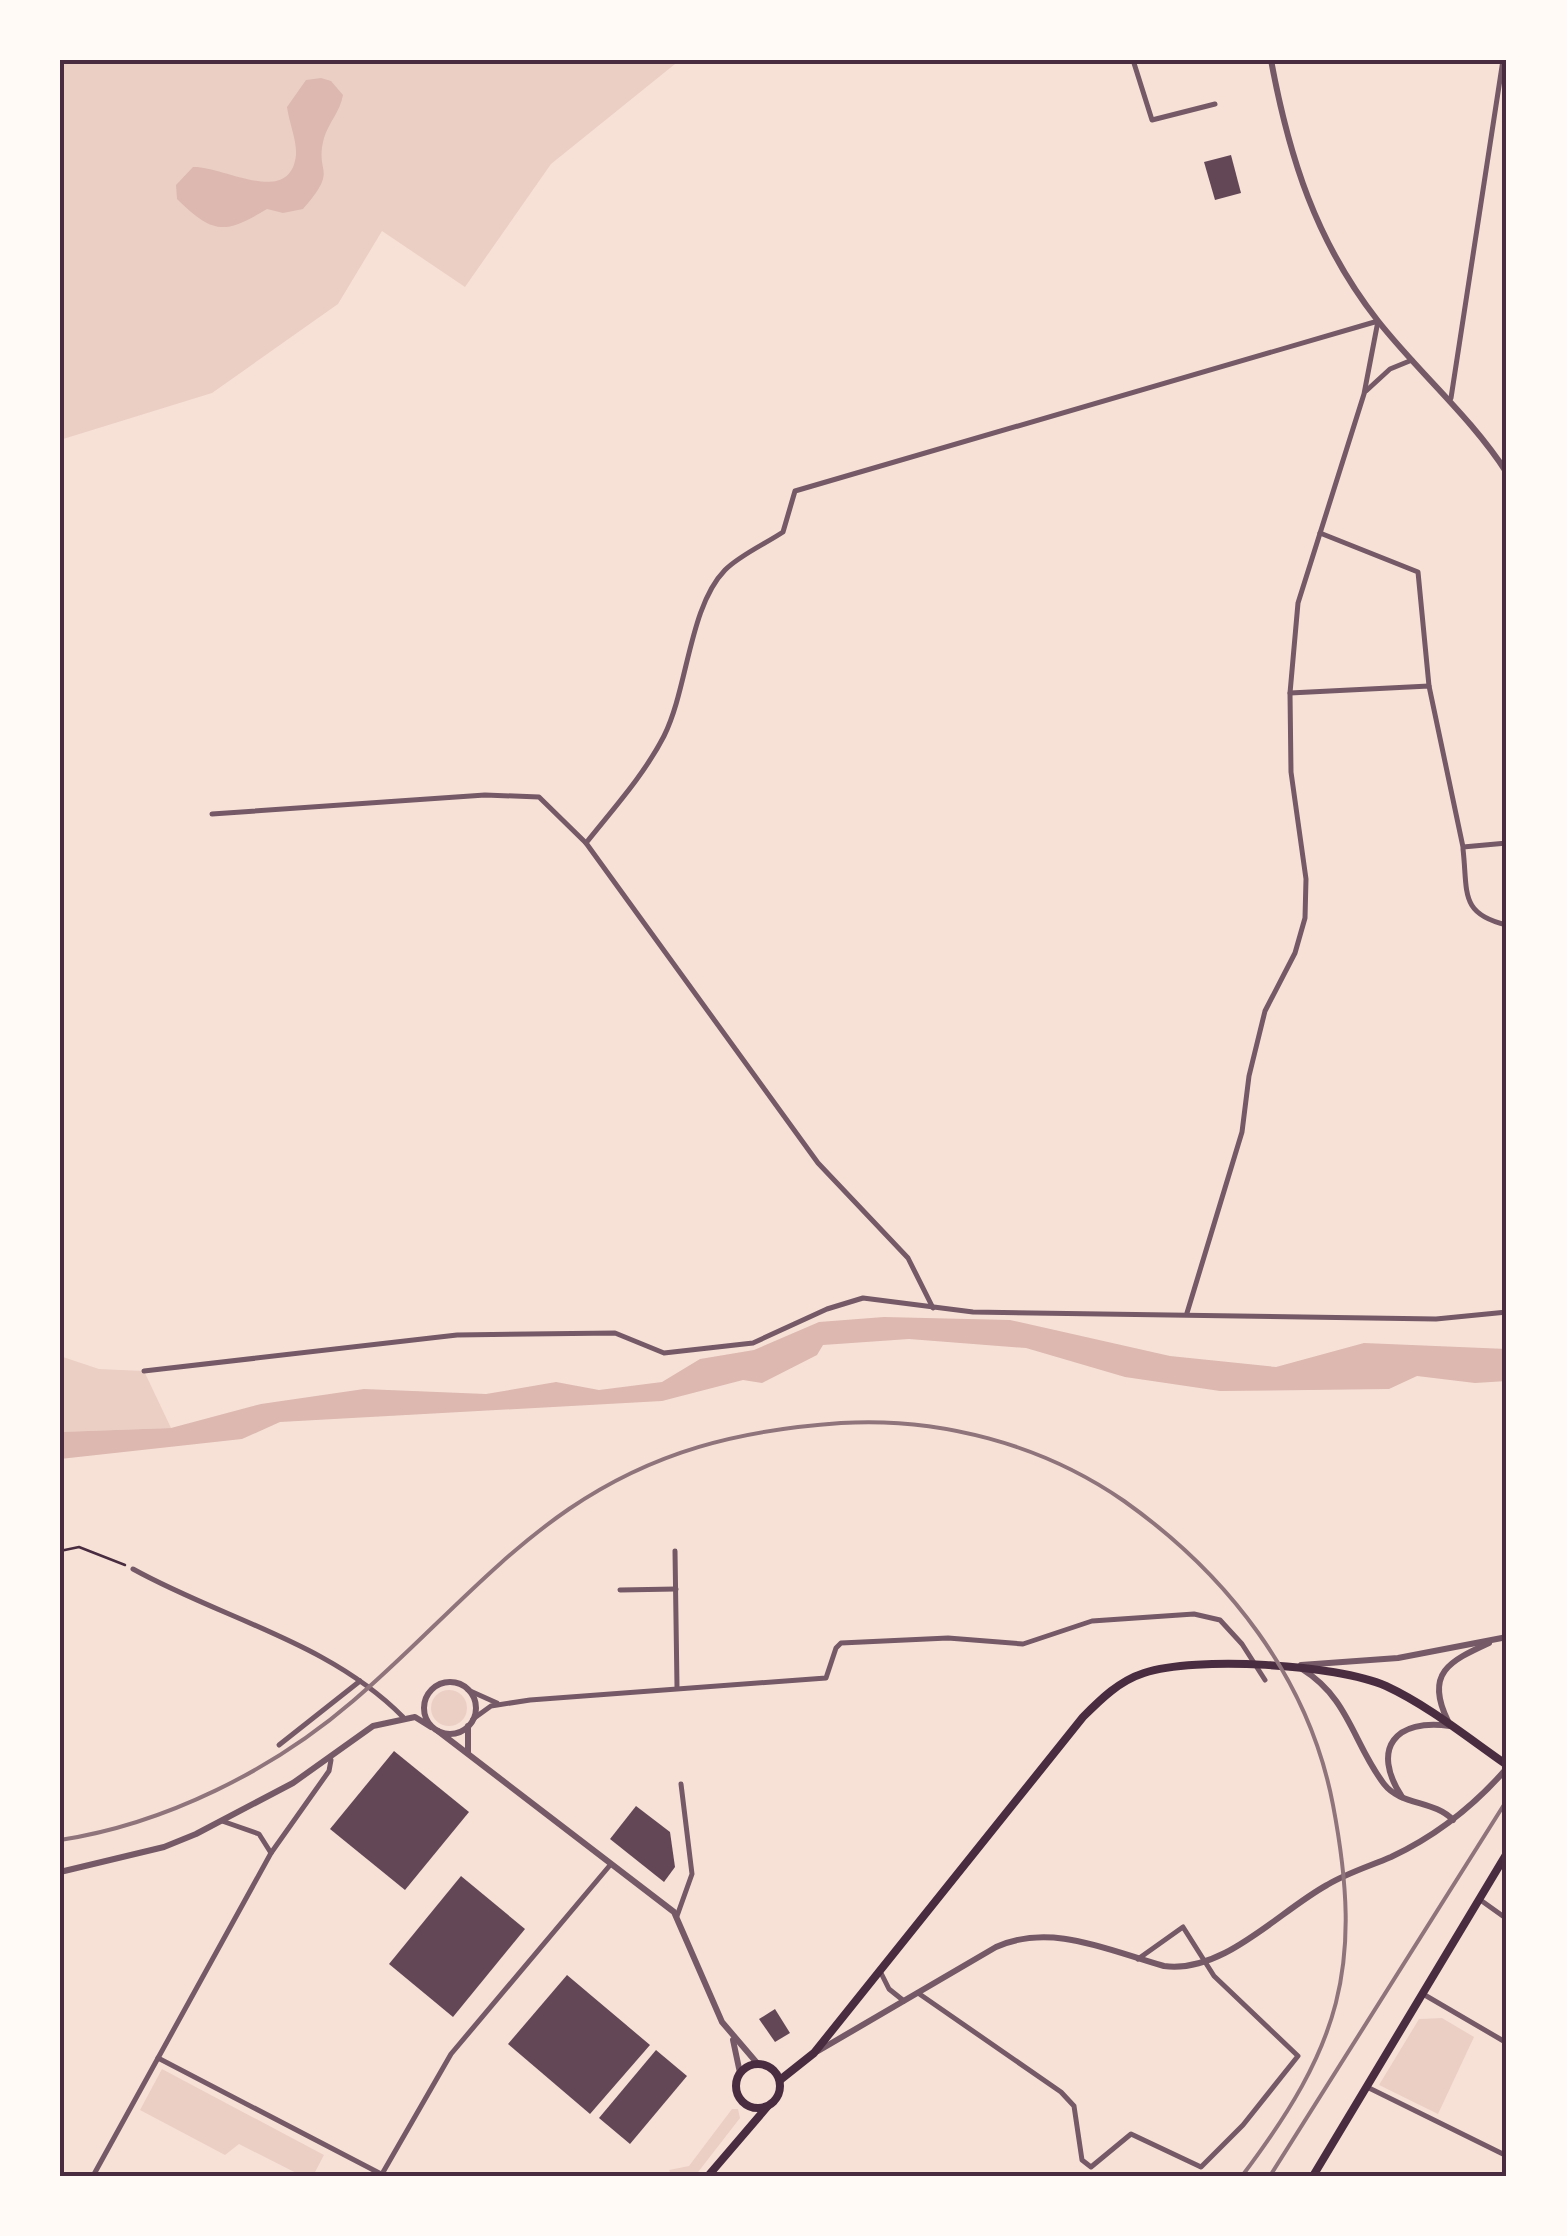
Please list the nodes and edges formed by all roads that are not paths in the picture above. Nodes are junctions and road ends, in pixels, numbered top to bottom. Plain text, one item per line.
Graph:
1 (1133, 60) edge
2 (1271, 60) edge
3 (1503, 60) edge
4 (1215, 104) dead end
5 (1378, 321) junction
6 (1412, 360) junction
7 (1364, 394) junction
8 (1451, 398) junction
9 (1507, 473) edge
10 (1320, 533) junction
11 (1430, 686) junction
12 (1290, 694) junction
13 (212, 814) dead end
14 (586, 843) junction
15 (1507, 843) edge
16 (1463, 848) junction
17 (1507, 925) edge
18 (933, 1308) junction
19 (1188, 1312) junction
20 (1507, 1312) edge
21 (144, 1371) dead end
22 (675, 1551) dead end
23 (133, 1569) road end
24 (676, 1589) junction
25 (620, 1590) dead end
26 (1507, 1637) edge
27 (1497, 1639) junction
28 (1295, 1665) junction
29 (1265, 1680) dead end
30 (360, 1681) junction
31 (677, 1687) junction
32 (468, 1690) junction
33 (428, 1694) junction
34 (500, 1704) junction
35 (403, 1717) junction
36 (471, 1722) junction
37 (1450, 1726) junction
38 (435, 1729) junction
39 (279, 1746) dead end
40 (469, 1753) junction
41 (330, 1760) junction
42 (1507, 1767) edge
43 (682, 1784) dead end
44 (1403, 1798) junction
45 (1452, 1820) junction
46 (222, 1821) junction
47 (271, 1853) junction
48 (1507, 1853) edge
49 (611, 1864) junction
50 (60, 1872) edge
51 (1478, 1899) junction
52 (677, 1916) junction
53 (1507, 1919) edge
54 (1138, 1958) junction
55 (1206, 1962) junction
56 (880, 1970) junction
57 (918, 1992) junction
58 (1424, 1994) junction
59 (904, 2001) junction
60 (733, 2039) junction
61 (1507, 2043) edge
62 (814, 2052) junction
63 (158, 2058) junction
64 (757, 2063) junction
65 (740, 2073) junction
66 (780, 2080) junction
67 (1367, 2088) junction
68 (747, 2105) junction
69 (768, 2106) junction
70 (747, 2127) junction
71 (1507, 2156) edge
72 (383, 2175) edge
73 (93, 2176) edge
74 (708, 2176) edge
75 (1313, 2176) edge

1 - 4 street
2 - 5 street
3 - 8 street
5 - 6 street
5 - 7 street
5 - 14 street
6 - 7 street
6 - 8 street
7 - 10 street
8 - 9 street
10 - 11 street
10 - 12 street
11 - 12 street
11 - 16 street
12 - 19 street
13 - 14 street
14 - 18 street
15 - 16 street
16 - 17 street
18 - 19 street
18 - 21 street
19 - 20 street
22 - 24 street
23 - 30 street
24 - 25 street
24 - 31 street
26 - 27 street
27 - 28 street
27 - 37 street
28 - 37 main road
28 - 44 street
28 - 56 main road
29 - 31 street
30 - 35 street
30 - 39 street
31 - 34 street
32 - 33 street
32 - 34 street
32 - 36 street
33 - 35 street
33 - 38 street
34 - 36 street
35 - 38 street
35 - 41 street
36 - 38 street
36 - 40 street
37 - 42 main road
37 - 44 street
38 - 40 street
40 - 49 street
41 - 46 street
41 - 47 street
42 - 45 street
43 - 52 street
44 - 45 street
45 - 55 street
46 - 47 street
46 - 50 street
47 - 63 street
48 - 51 main road
49 - 52 street
49 - 72 street
51 - 53 street
51 - 58 main road
52 - 60 street
54 - 55 street
54 - 55 street
54 - 57 street
55 - 57 street
56 - 59 street
56 - 62 main road
57 - 59 street
58 - 61 street
58 - 67 main road
59 - 62 street
60 - 64 street
60 - 65 street
62 - 66 main road
63 - 72 street
63 - 73 street
64 - 65 main road
64 - 66 main road
65 - 68 main road
66 - 69 main road
67 - 71 street
67 - 75 main road
68 - 69 main road
68 - 70 main road
69 - 70 main road
70 - 74 main road

